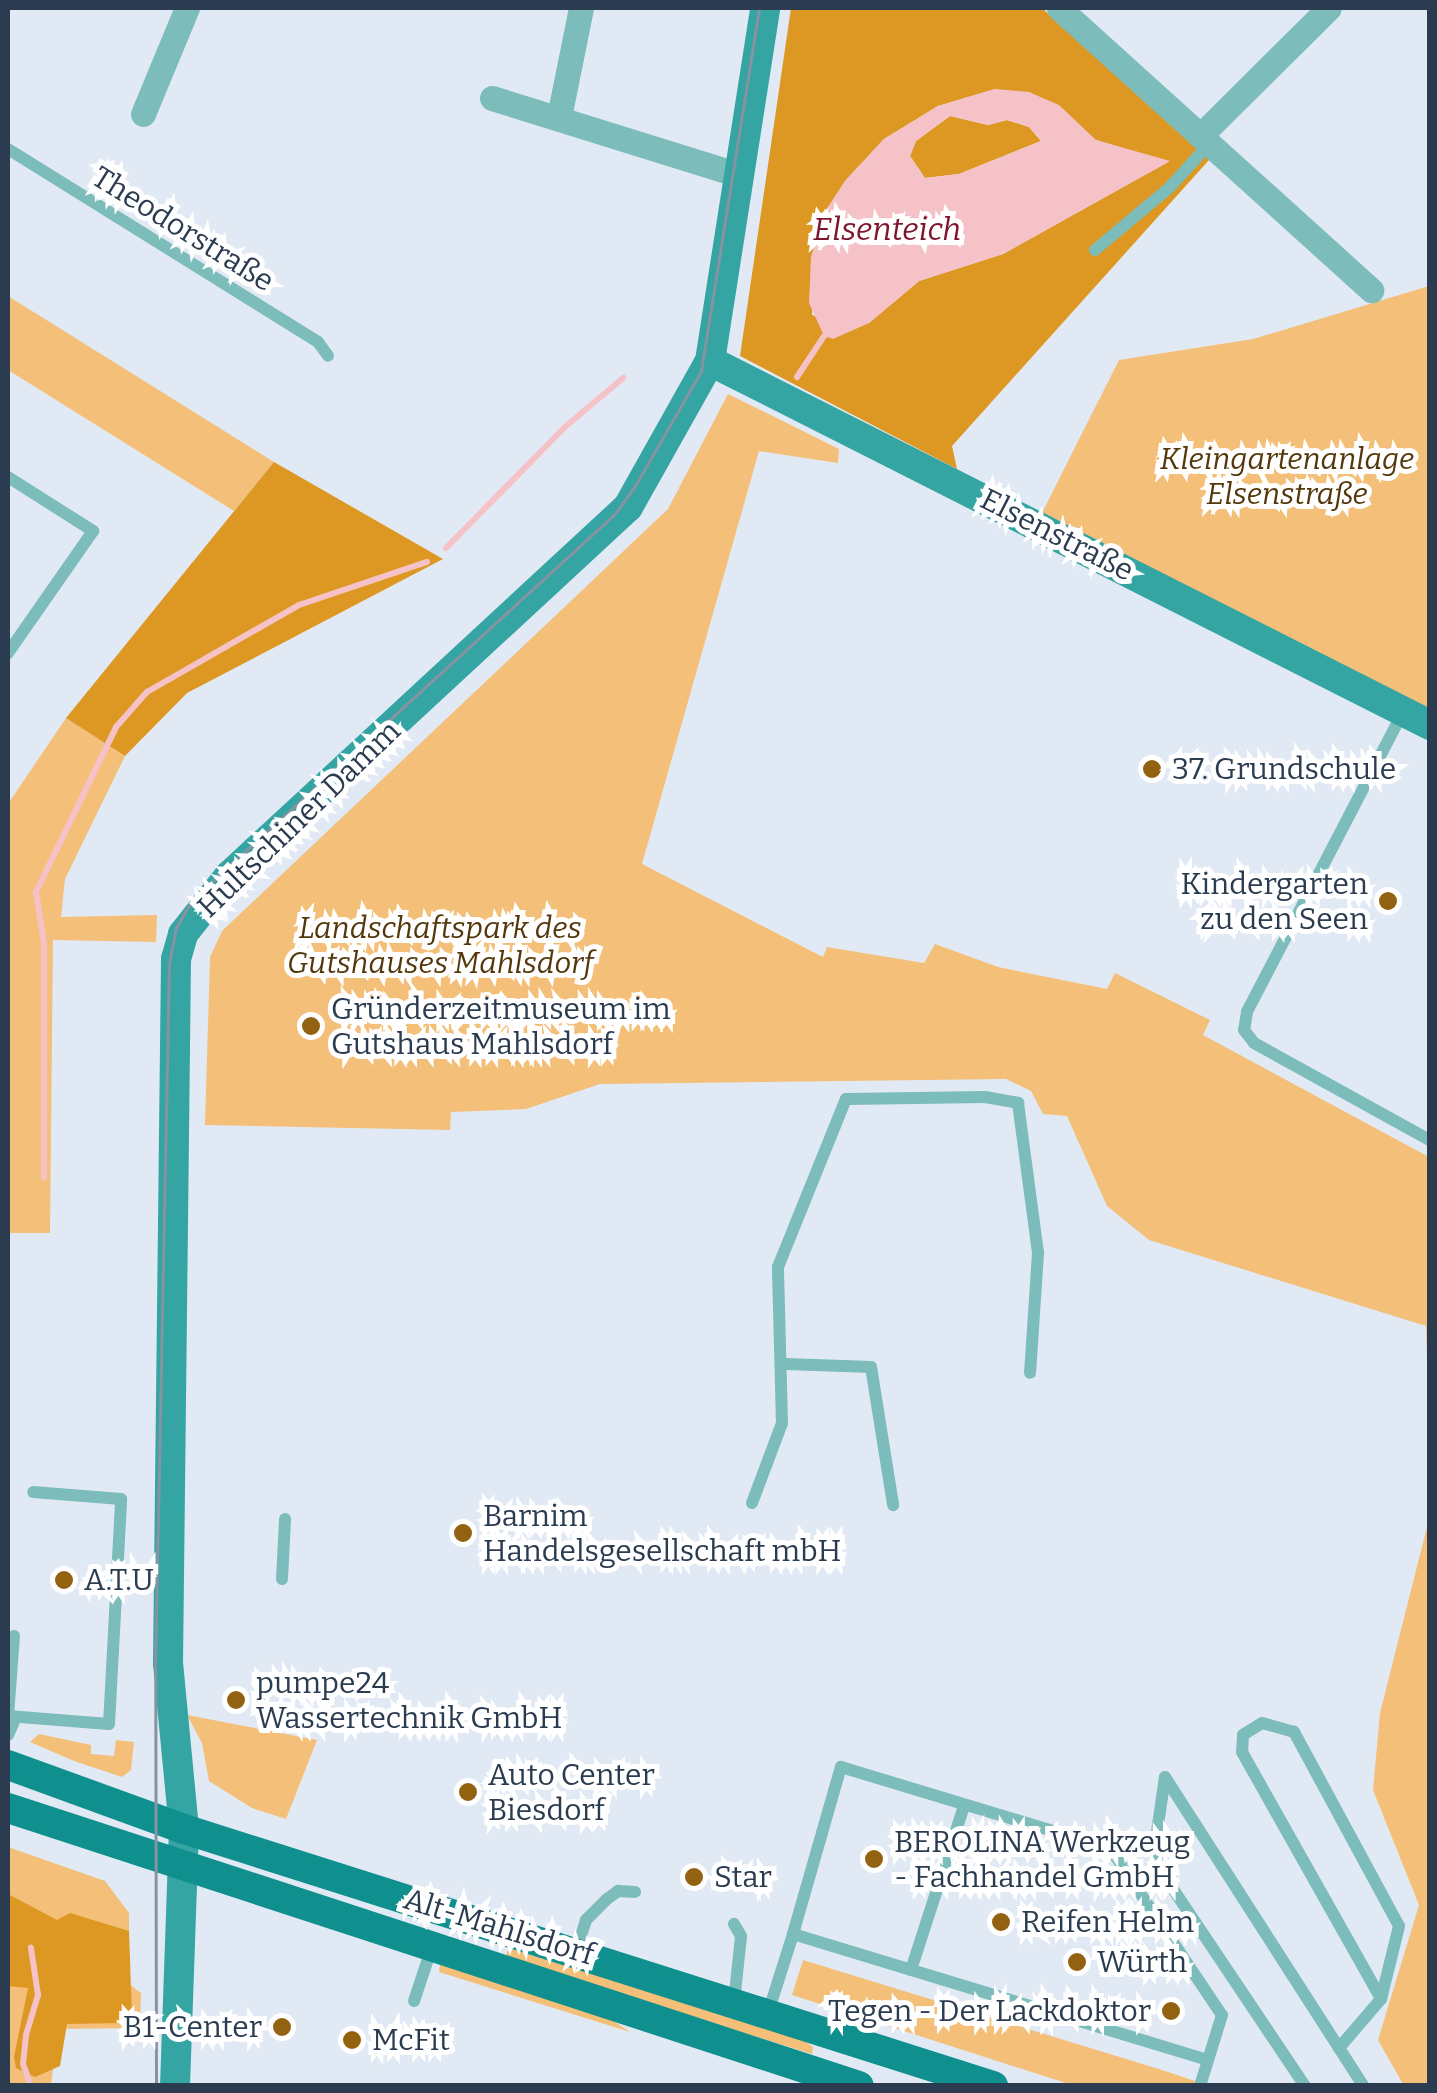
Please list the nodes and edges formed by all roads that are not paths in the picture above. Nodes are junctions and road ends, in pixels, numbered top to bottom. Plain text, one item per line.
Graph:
1 (187, 8) edge
2 (581, 8) edge
3 (765, 8) edge
4 (1059, 8) edge
5 (1330, 8) edge
6 (492, 98) dead end
7 (143, 114) dead end
8 (559, 117) junction
9 (1205, 139) junction
10 (8, 149) edge
11 (739, 176) junction
12 (1096, 250) dead end
13 (1371, 290) dead end
14 (328, 356) dead end
15 (710, 361) junction
16 (8, 477) edge
17 (15, 631) edge
18 (8, 653) edge
19 (1416, 718) edge
20 (1430, 1140) edge
21 (786, 1364) junction
22 (1030, 1373) dead end
23 (33, 1492) dead end
24 (752, 1503) dead end
25 (893, 1505) dead end
26 (285, 1519) dead end
27 (282, 1579) dead end
28 (14, 1636) dead end
29 (16, 1716) junction
30 (8, 1735) edge
31 (8, 1765) edge
32 (964, 1806) junction
33 (8, 1808) edge
34 (184, 1830) junction
35 (183, 1868) junction
36 (635, 1892) dead end
37 (734, 1924) dead end
38 (792, 1934) junction
39 (432, 1948) junction
40 (576, 1951) junction
41 (911, 1970) junction
42 (1381, 2000) junction
43 (414, 2001) dead end
44 (734, 2002) junction
45 (768, 2013) junction
46 (1339, 2048) junction
47 (1208, 2060) junction
48 (839, 2066) edge
49 (175, 2086) edge
50 (993, 2086) edge
51 (1200, 2086) edge
52 (1305, 2086) edge
53 (1363, 2086) edge

1 - 7 street
2 - 8 street
3 - 11 main road, Hultschiner Damm
4 - 9 street
5 - 9 street
6 - 8 street
8 - 11 street
9 - 12 lane
9 - 13 street
10 - 14 lane, Theodorstraße
11 - 15 main road, Hultschiner Damm
15 - 19 main road, Elsenstraße
15 - 34 main road, Hultschiner Damm
16 - 17 lane
17 - 18 lane
19 - 20 lane, Elsenstraße
21 - 22 lane
21 - 24 lane
21 - 25 lane
23 - 29 lane
26 - 27 lane
28 - 29 lane
29 - 30 lane
31 - 34 main road, Alt-Mahlsdorf
32 - 38 lane
32 - 41 lane
32 - 47 lane
33 - 35 main road, Alt-Mahlsdorf
34 - 35 main road, Hultschiner Damm
34 - 40 main road, Alt-Mahlsdorf
35 - 39 main road, Alt-Mahlsdorf
35 - 49 main road, Hultschiner Damm
36 - 40 lane
37 - 44 lane
38 - 41 lane
38 - 45 lane
39 - 43 lane
39 - 48 main road, Alt-Mahlsdorf
40 - 44 main road, Alt-Mahlsdorf
41 - 47 lane
42 - 42 lane
42 - 46 lane
44 - 45 main road, Alt-Mahlsdorf
45 - 48 main road, Alt-Mahlsdorf
46 - 52 lane
46 - 53 lane
47 - 51 lane
48 - 50 main road, Alt-Mahlsdorf

